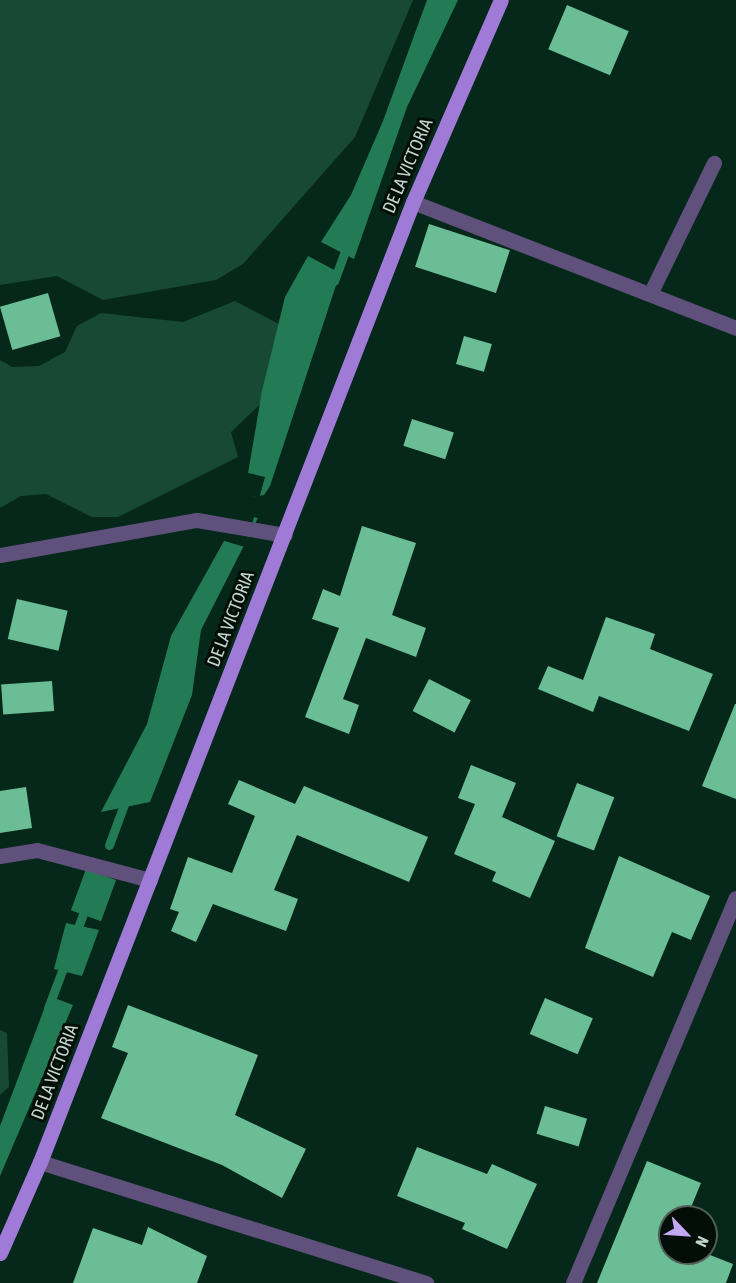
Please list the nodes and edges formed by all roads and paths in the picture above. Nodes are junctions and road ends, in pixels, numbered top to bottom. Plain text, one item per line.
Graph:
1 (501, 0) edge
2 (714, 163) dead end
3 (413, 202) junction
4 (650, 294) junction
5 (736, 328) edge
6 (285, 534) junction
7 (0, 555) edge
8 (0, 856) edge
9 (150, 880) junction
10 (736, 898) edge
11 (40, 1162) junction
12 (0, 1253) edge
13 (426, 1283) edge
14 (573, 1283) edge

1 - 3 main road, DE LA VICTORIA
2 - 4 street
3 - 4 street
3 - 6 main road, DE LA VICTORIA
4 - 5 street
6 - 7 street
6 - 9 main road, DE LA VICTORIA
8 - 9 street
9 - 11 main road, DE LA VICTORIA
10 - 14 street
11 - 12 main road, DE LA VICTORIA
11 - 13 street

